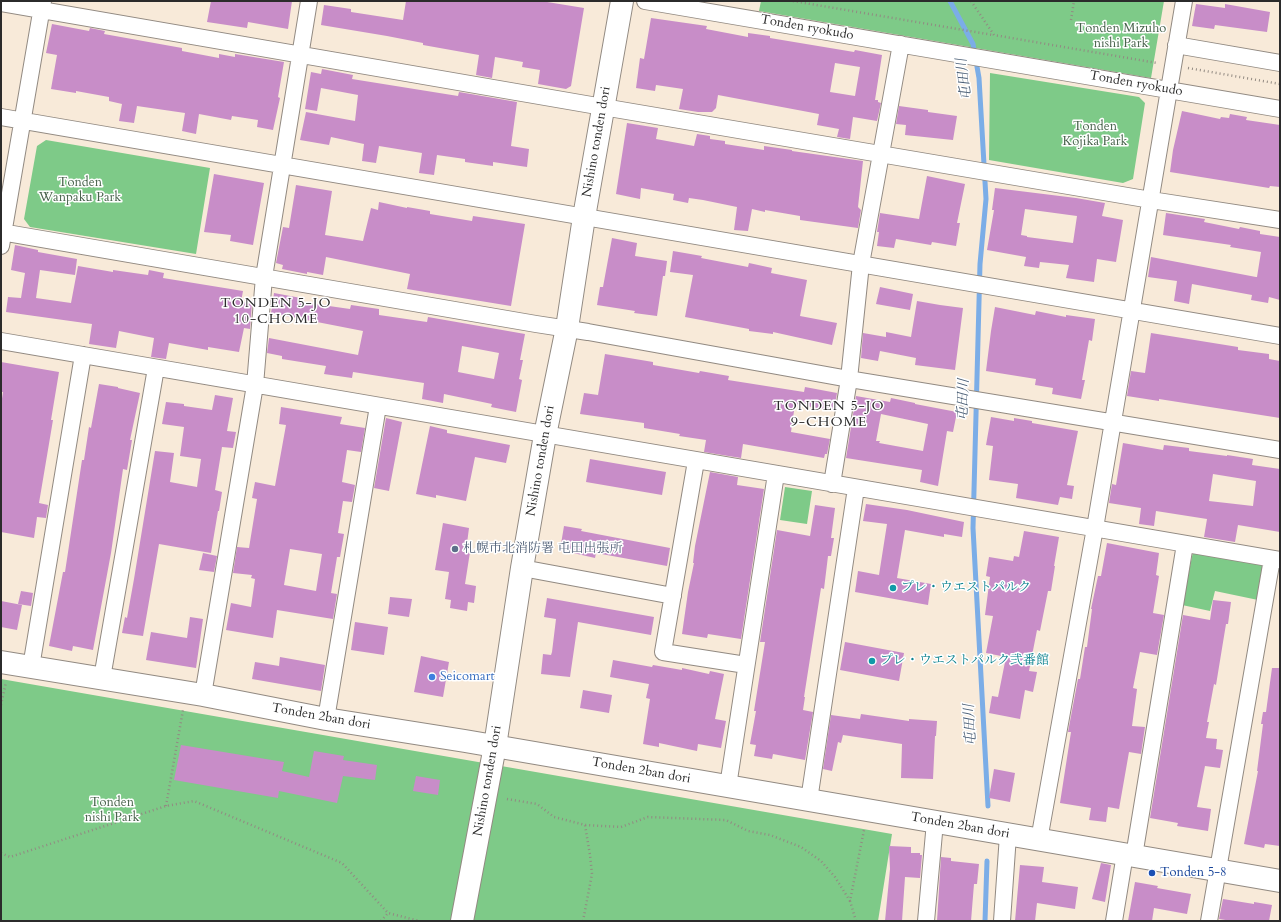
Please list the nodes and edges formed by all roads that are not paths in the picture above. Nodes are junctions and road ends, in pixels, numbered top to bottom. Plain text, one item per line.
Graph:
1 (309, 1) edge
2 (622, 1) edge
3 (645, 1) edge
4 (1184, 1) edge
5 (1, 3) edge
6 (43, 6) edge
7 (901, 44) junction
8 (1176, 45) junction
9 (300, 54) junction
10 (1280, 63) edge
11 (1169, 90) junction
12 (603, 107) junction
13 (1280, 108) edge
14 (1, 117) edge
15 (23, 121) junction
16 (881, 154) junction
17 (282, 165) junction
18 (1151, 200) junction
19 (584, 217) junction
20 (1280, 220) edge
21 (2, 237) edge
22 (862, 264) junction
23 (264, 277) junction
24 (1131, 311) junction
25 (567, 328) junction
26 (1280, 336) edge
27 (1, 341) edge
28 (83, 356) junction
29 (156, 368) junction
30 (849, 379) junction
31 (255, 385) junction
32 (378, 406) junction
33 (1113, 422) junction
34 (545, 435) junction
35 (1280, 450) edge
36 (696, 461) junction
37 (776, 474) junction
38 (832, 484) junction
39 (856, 488) junction
40 (1095, 528) junction
41 (1185, 544) junction
42 (1276, 559) edge
43 (522, 568) junction
44 (673, 596) junction
45 (14, 664) edge
46 (746, 665) junction
47 (102, 678) junction
48 (194, 693) junction
49 (326, 719) junction
50 (495, 746) junction
51 (728, 786) junction
52 (809, 800) junction
53 (935, 822) junction
54 (1008, 835) junction
55 (1039, 840) junction
56 (1129, 855) junction
57 (1219, 871) junction
58 (1280, 881) edge
59 (462, 921) edge
60 (926, 921) edge
61 (1002, 921) edge
62 (1114, 921) edge
63 (1209, 921) edge

1 - 9 street
2 - 12 street, Nishino tonden dori
3 - 7 street, Tonden ryokudo
4 - 8 street
5 - 6 street
6 - 9 street
6 - 15 street
7 - 11 street, Tonden ryokudo
7 - 16 street
8 - 10 street
8 - 11 street
9 - 12 street
9 - 17 street
11 - 13 street, Tonden ryokudo
11 - 18 street
12 - 16 street
12 - 19 street, Nishino tonden dori
14 - 15 street
15 - 17 street
15 - 21 street
16 - 18 street
16 - 22 street
17 - 19 street
17 - 23 street
18 - 20 street
18 - 24 street
19 - 22 street
19 - 25 street, Nishino tonden dori
21 - 23 street
22 - 24 street
22 - 30 street
23 - 25 street
23 - 31 street
24 - 26 street
24 - 33 street
25 - 30 street
25 - 34 street, Nishino tonden dori
27 - 28 street
28 - 29 street
28 - 45 street
29 - 31 street
29 - 47 street
30 - 33 street
30 - 38 street
31 - 32 street
31 - 48 street
32 - 34 street
32 - 49 street
33 - 35 street
33 - 40 street
34 - 36 street
34 - 43 street, Nishino tonden dori
36 - 37 street
36 - 44 street
37 - 38 street
37 - 46 street
38 - 39 street
39 - 40 street
39 - 52 street
40 - 41 street
40 - 55 street
41 - 42 street
41 - 56 street
42 - 57 street
43 - 44 street
43 - 50 street, Nishino tonden dori
44 - 46 street
45 - 47 street, Tonden 2ban dori
46 - 51 street
47 - 48 street, Tonden 2ban dori
48 - 49 street, Tonden 2ban dori
49 - 50 street, Tonden 2ban dori
50 - 51 street, Tonden 2ban dori
50 - 59 street, Nishino tonden dori
51 - 52 street, Tonden 2ban dori
52 - 53 street, Tonden 2ban dori
53 - 54 street, Tonden 2ban dori
53 - 60 street
54 - 55 street, Tonden 2ban dori
54 - 61 street
55 - 56 street, Tonden 2ban dori
56 - 57 street, Tonden 2ban dori
56 - 62 street
57 - 58 street, Tonden 2ban dori
57 - 63 street

